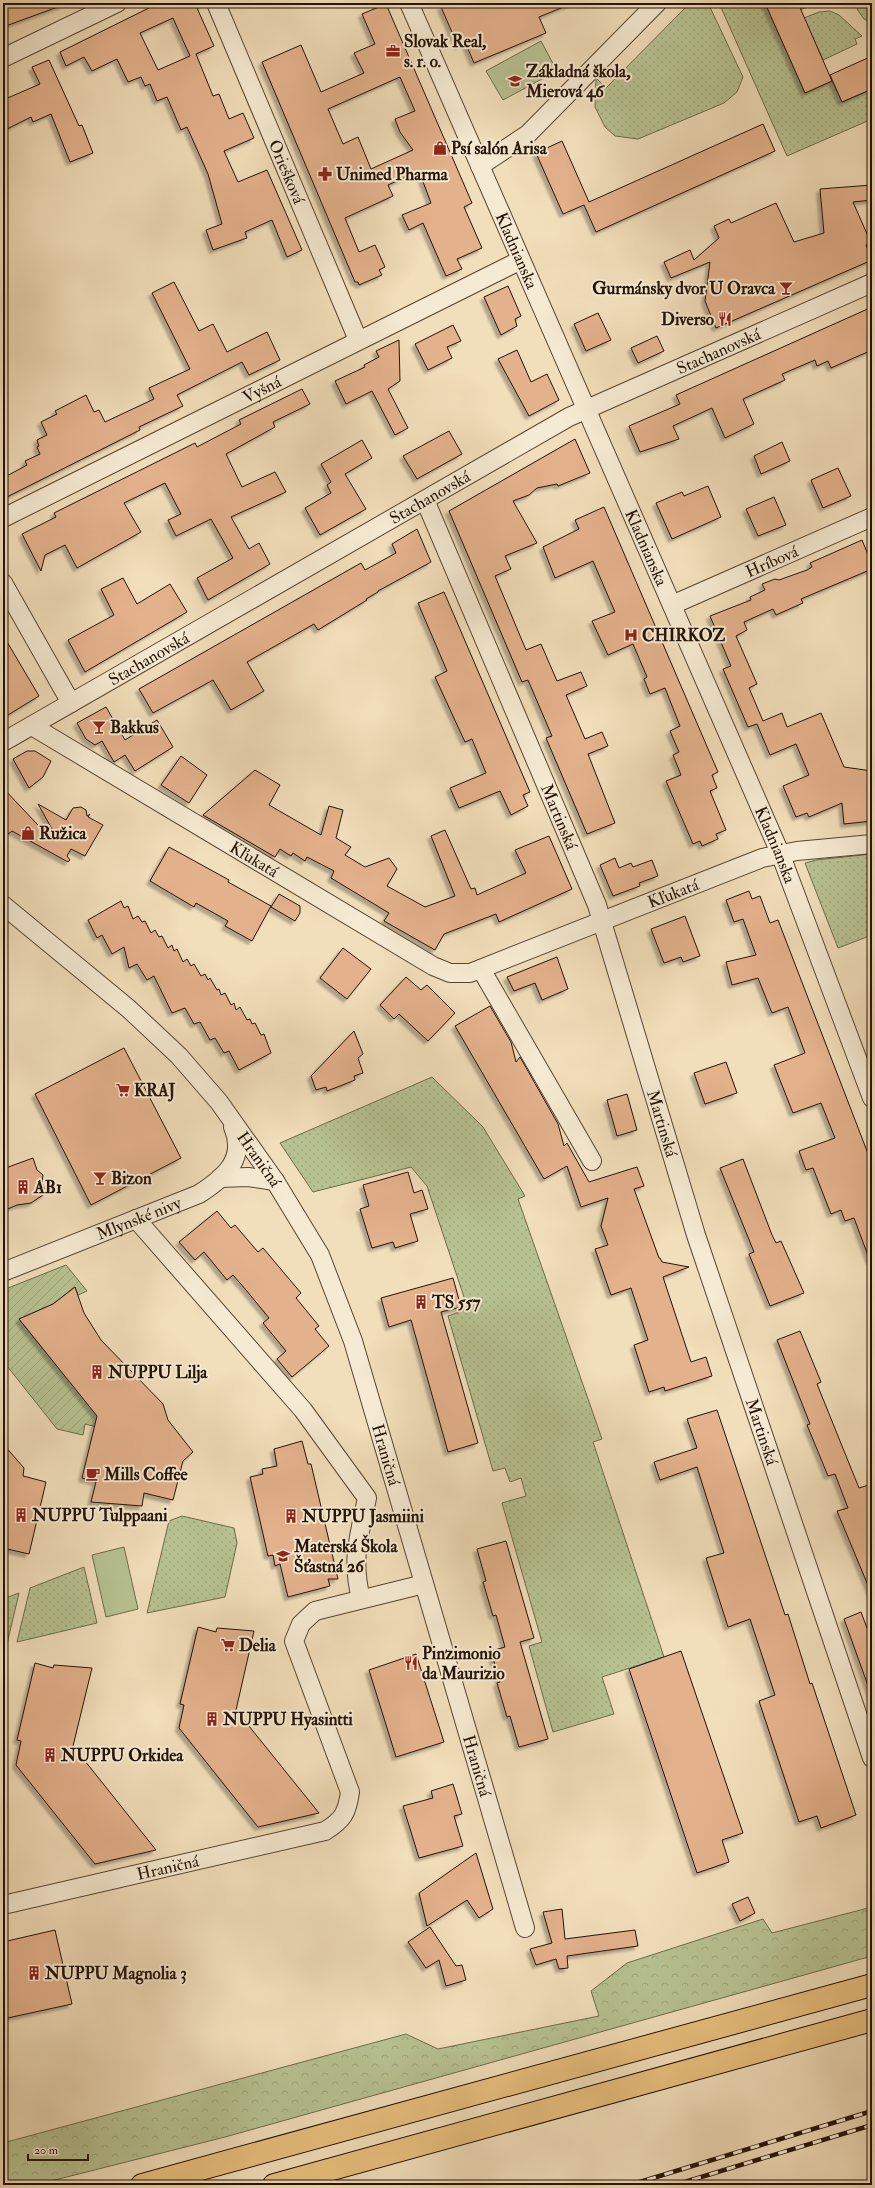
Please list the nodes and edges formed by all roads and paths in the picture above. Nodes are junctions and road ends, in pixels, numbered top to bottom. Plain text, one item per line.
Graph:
1 (117, 3) edge
2 (216, 3) edge
3 (409, 3) edge
4 (657, 3) edge
5 (3, 58) edge
6 (480, 166) junction
7 (521, 260) junction
8 (872, 283) edge
9 (358, 340) junction
10 (586, 409) junction
11 (425, 500) junction
12 (872, 517) edge
13 (3, 518) edge
14 (3, 583) edge
15 (672, 605) junction
16 (71, 703) junction
17 (32, 726) junction
18 (3, 742) edge
19 (872, 844) edge
20 (780, 853) junction
21 (3, 905) edge
22 (603, 921) junction
23 (481, 969) junction
24 (872, 1098) edge
25 (230, 1120) junction
26 (592, 1161) dead end
27 (220, 1178) junction
28 (274, 1181) junction
29 (136, 1219) junction
30 (3, 1272) edge
31 (424, 1584) junction
32 (361, 1599) junction
33 (872, 1758) edge
34 (3, 1906) edge
35 (525, 1928) dead end
36 (872, 1985) edge
37 (872, 2020) edge
38 (142, 2185) edge
39 (274, 2185) edge

1 - 5 street
2 - 9 street, Oriešková
3 - 6 street, Kladnianska
4 - 6 street
6 - 7 street, Kladnianska
7 - 9 street, Vyšná
7 - 10 street, Kladnianska
8 - 10 street, Stachanovská
9 - 13 street, Vyšná
10 - 11 street, Stachanovská
10 - 15 street, Kladnianska
11 - 16 street, Stachanovská
11 - 22 street, Martinská
12 - 15 street, Hríbová
14 - 16 street
15 - 20 street, Kladnianska
16 - 17 street, Stachanovská
17 - 18 street, Stachanovská
17 - 23 street, Kľukatá
19 - 20 street, Kľukatá
20 - 22 street, Kľukatá
20 - 24 street, Kladnianska
21 - 25 street, Hraničná
22 - 23 street, Kľukatá
22 - 33 street, Martinská
23 - 26 street
25 - 27 street, Hraničná
25 - 28 street, Hraničná
27 - 28 street
27 - 29 street, Mlynské nivy
28 - 31 street, Hraničná
29 - 30 street, Mlynské nivy
29 - 32 street
31 - 32 street, Hraničná
31 - 35 street, Hraničná
32 - 34 street, Hraničná
36 - 38 highway
37 - 39 highway

